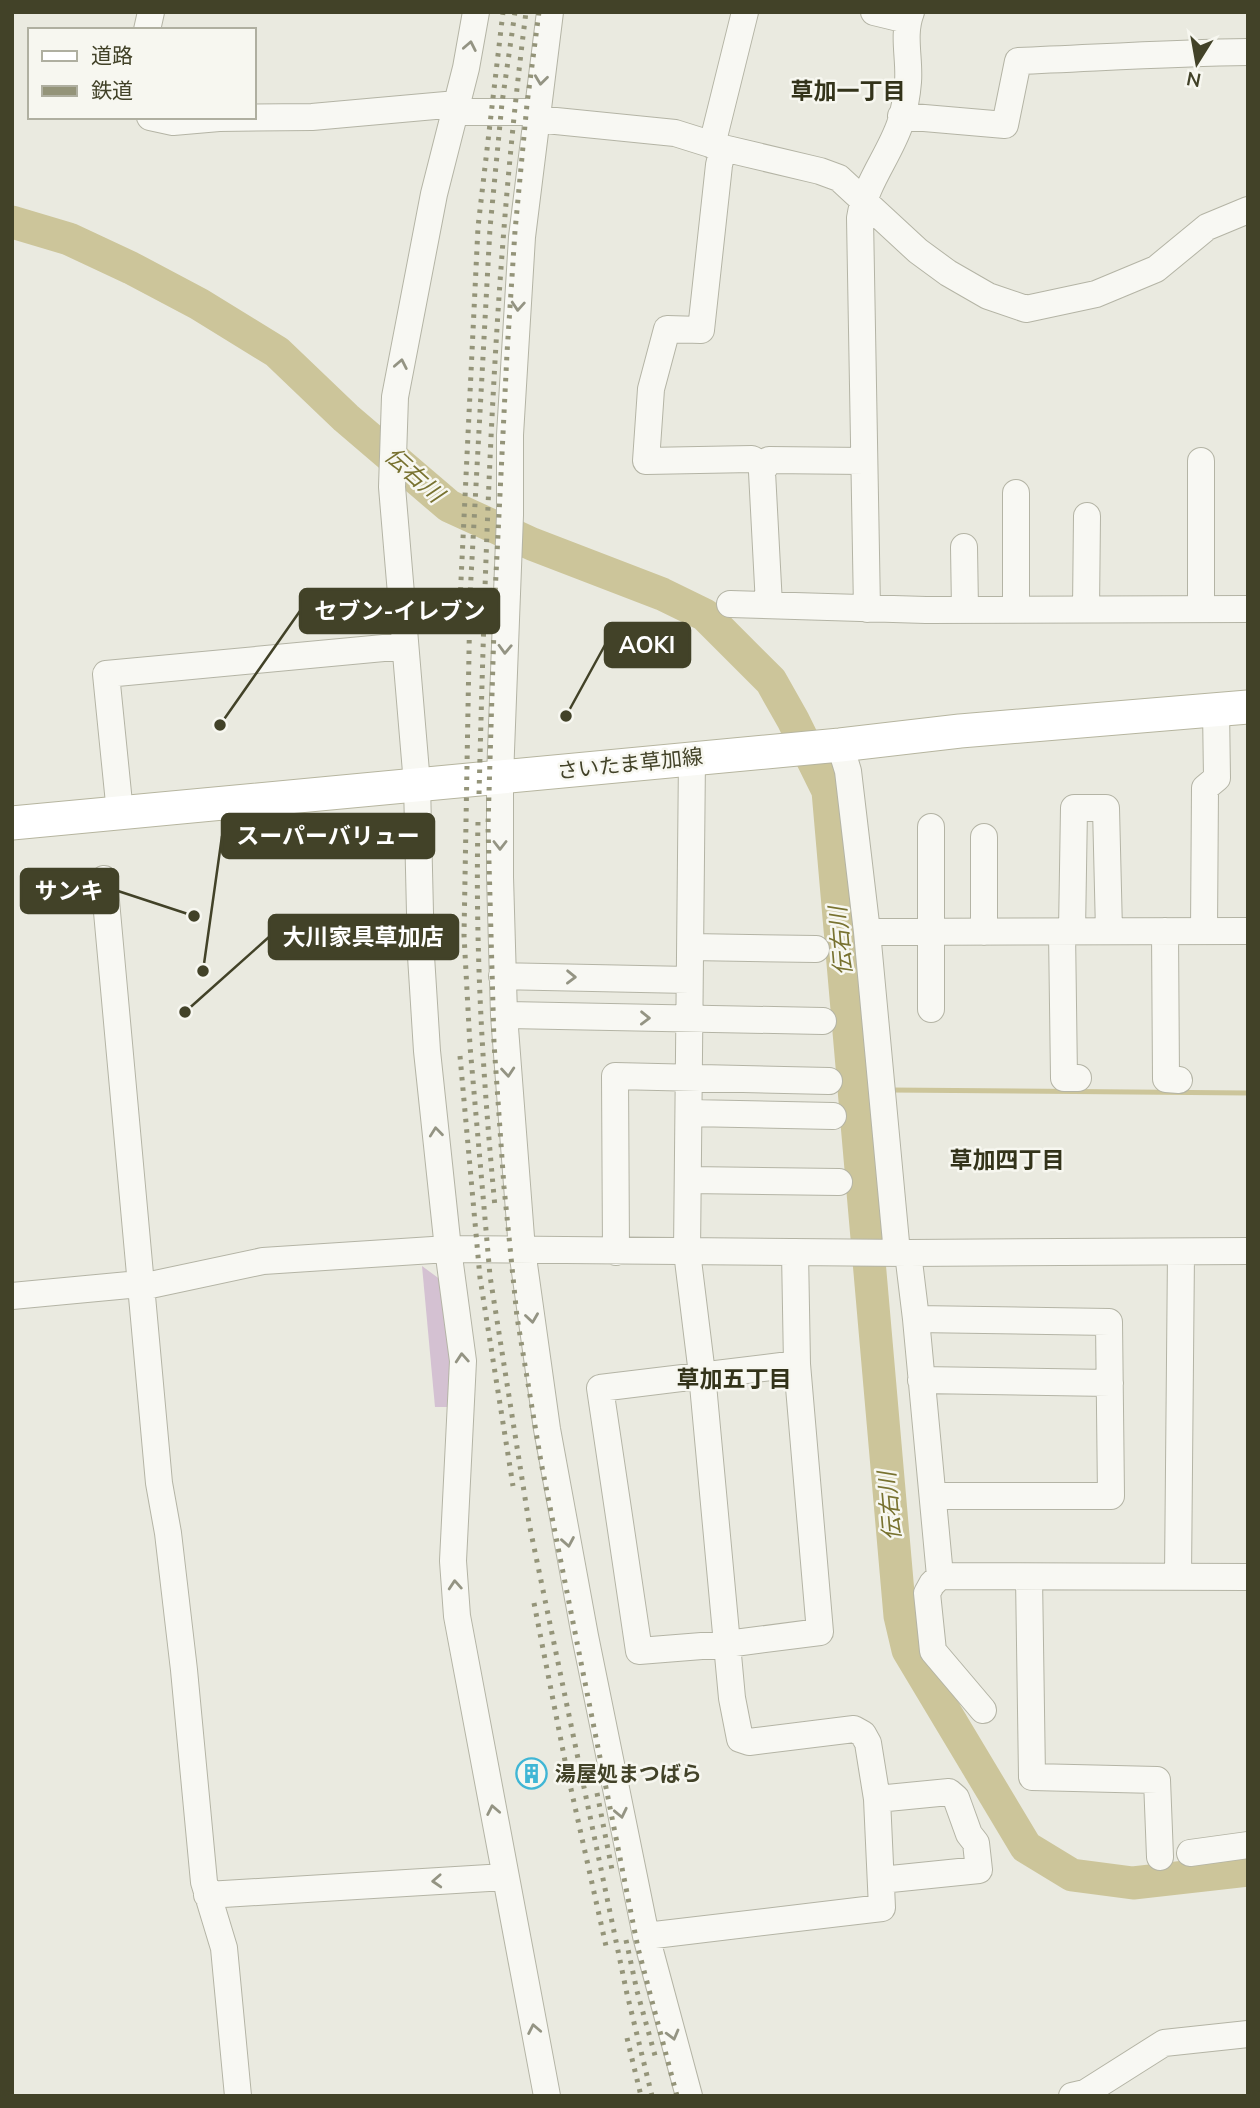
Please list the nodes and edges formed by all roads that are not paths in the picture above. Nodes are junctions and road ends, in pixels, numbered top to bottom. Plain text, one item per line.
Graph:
1 (476, 12) edge
2 (550, 12) edge
3 (744, 12) edge
4 (874, 12) edge
5 (909, 16) edge
6 (1248, 52) edge
7 (455, 108) junction
8 (537, 116) junction
9 (901, 116) junction
10 (256, 118) edge
11 (159, 119) edge
12 (208, 119) edge
13 (718, 147) junction
14 (863, 202) junction
15 (1248, 209) edge
16 (864, 461) junction
17 (1201, 461) dead end
18 (765, 466) junction
19 (1016, 494) dead end
20 (1087, 516) dead end
21 (964, 547) dead end
22 (730, 604) dead end
23 (769, 604) junction
24 (867, 609) junction
25 (965, 609) junction
26 (1016, 609) junction
27 (1086, 609) junction
28 (1201, 609) junction
29 (1248, 609) edge
30 (405, 646) junction
31 (1232, 708) edge
32 (840, 745) junction
33 (692, 758) junction
34 (500, 777) junction
35 (417, 784) junction
36 (120, 813) junction
37 (12, 823) edge
38 (931, 827) dead end
39 (984, 837) dead end
40 (104, 879) dead end
41 (1067, 931) junction
42 (1109, 931) junction
43 (1165, 931) junction
44 (1204, 931) junction
45 (1248, 931) edge
46 (867, 932) junction
47 (984, 932) junction
48 (931, 933) junction
49 (691, 947) junction
50 (816, 949) dead end
51 (502, 976) junction
52 (690, 980) junction
53 (931, 1009) dead end
54 (504, 1015) junction
55 (689, 1019) junction
56 (823, 1021) dead end
57 (688, 1077) junction
58 (1078, 1078) dead end
59 (1180, 1080) dead end
60 (829, 1081) dead end
61 (689, 1113) junction
62 (833, 1116) dead end
63 (689, 1180) junction
64 (839, 1182) dead end
65 (448, 1249) junction
66 (522, 1250) junction
67 (1248, 1251) edge
68 (616, 1252) junction
69 (687, 1252) junction
70 (795, 1252) junction
71 (1181, 1252) junction
72 (899, 1253) junction
73 (141, 1287) junction
74 (12, 1296) edge
75 (916, 1319) junction
76 (797, 1364) junction
77 (702, 1374) junction
78 (921, 1380) junction
79 (1110, 1383) junction
80 (933, 1496) junction
81 (940, 1576) junction
82 (1029, 1577) junction
83 (1178, 1577) junction
84 (1248, 1577) edge
85 (727, 1644) junction
86 (983, 1710) dead end
87 (877, 1799) junction
88 (1248, 1846) edge
89 (1190, 1853) dead end
90 (1160, 1857) dead end
91 (505, 1877) junction
92 (881, 1880) junction
93 (207, 1895) junction
94 (646, 1936) junction
95 (1248, 2034) edge
96 (238, 2096) edge
97 (547, 2096) edge
98 (689, 2096) edge
99 (1072, 2096) edge

7 -> 1 street
2 -> 8 street
3 - 13 street
4 - 5 street
5 - 9 street
6 - 9 street
7 - 8 street
7 - 10 street
30 -> 7 street
8 - 13 street
8 -> 34 street
9 - 14 street
11 - 12 street
13 - 14 street
13 - 18 street
14 - 15 street
14 - 16 street
16 - 18 street
16 - 24 street
17 - 28 street
18 - 23 street
19 - 26 street
20 - 27 street
21 - 25 street
22 - 23 street
23 - 24 street
24 - 25 street
25 - 26 street
26 - 27 street
27 - 28 street
28 - 29 street
30 - 35 street
30 - 36 street
31 - 32 main road, さいたま草加線
31 - 44 street
32 - 33 main road, さいたま草加線
32 - 46 street
33 - 34 main road, さいたま草加線
33 - 49 street
34 - 35 main road, さいたま草加線
34 -> 51 street
35 - 36 main road, さいたま草加線
65 -> 35 street
36 - 37 main road, さいたま草加線
38 - 48 street
39 - 47 street
40 - 73 street
41 - 42 street
41 - 42 street
41 - 47 street
41 - 58 street
42 - 43 street
43 - 44 street
43 - 59 street
44 - 45 street
46 - 48 street
46 - 72 street
47 - 48 street
48 - 53 street
49 - 50 street
49 - 52 street
51 -> 52 street
51 - 54 street
52 - 55 street
54 -> 55 street
54 -> 66 street
55 - 56 street
55 - 57 street
57 - 60 street
57 - 61 street
57 - 68 street
61 - 62 street
61 - 63 street
63 - 64 street
63 - 69 street
65 - 66 street
65 - 73 street
91 -> 65 street
66 - 68 street
66 -> 94 street
67 - 71 street
68 - 69 street
69 - 70 street
69 - 77 street
70 - 72 street
70 - 76 street
71 - 72 street
71 - 83 street
72 - 75 street
73 - 74 street
73 - 93 street
75 - 78 street
75 - 79 street
76 - 77 street
76 - 85 street
77 - 85 street
77 - 85 street
78 - 79 street
78 - 80 street
79 - 80 street
80 - 81 street
81 - 82 street
81 - 86 street
82 - 83 street
82 - 90 street
83 - 84 street
85 - 87 street
87 - 92 street
87 - 92 street
88 - 89 street
91 -> 93 street
97 -> 91 street
92 - 94 street
93 - 96 street
94 -> 98 street
95 - 99 street

